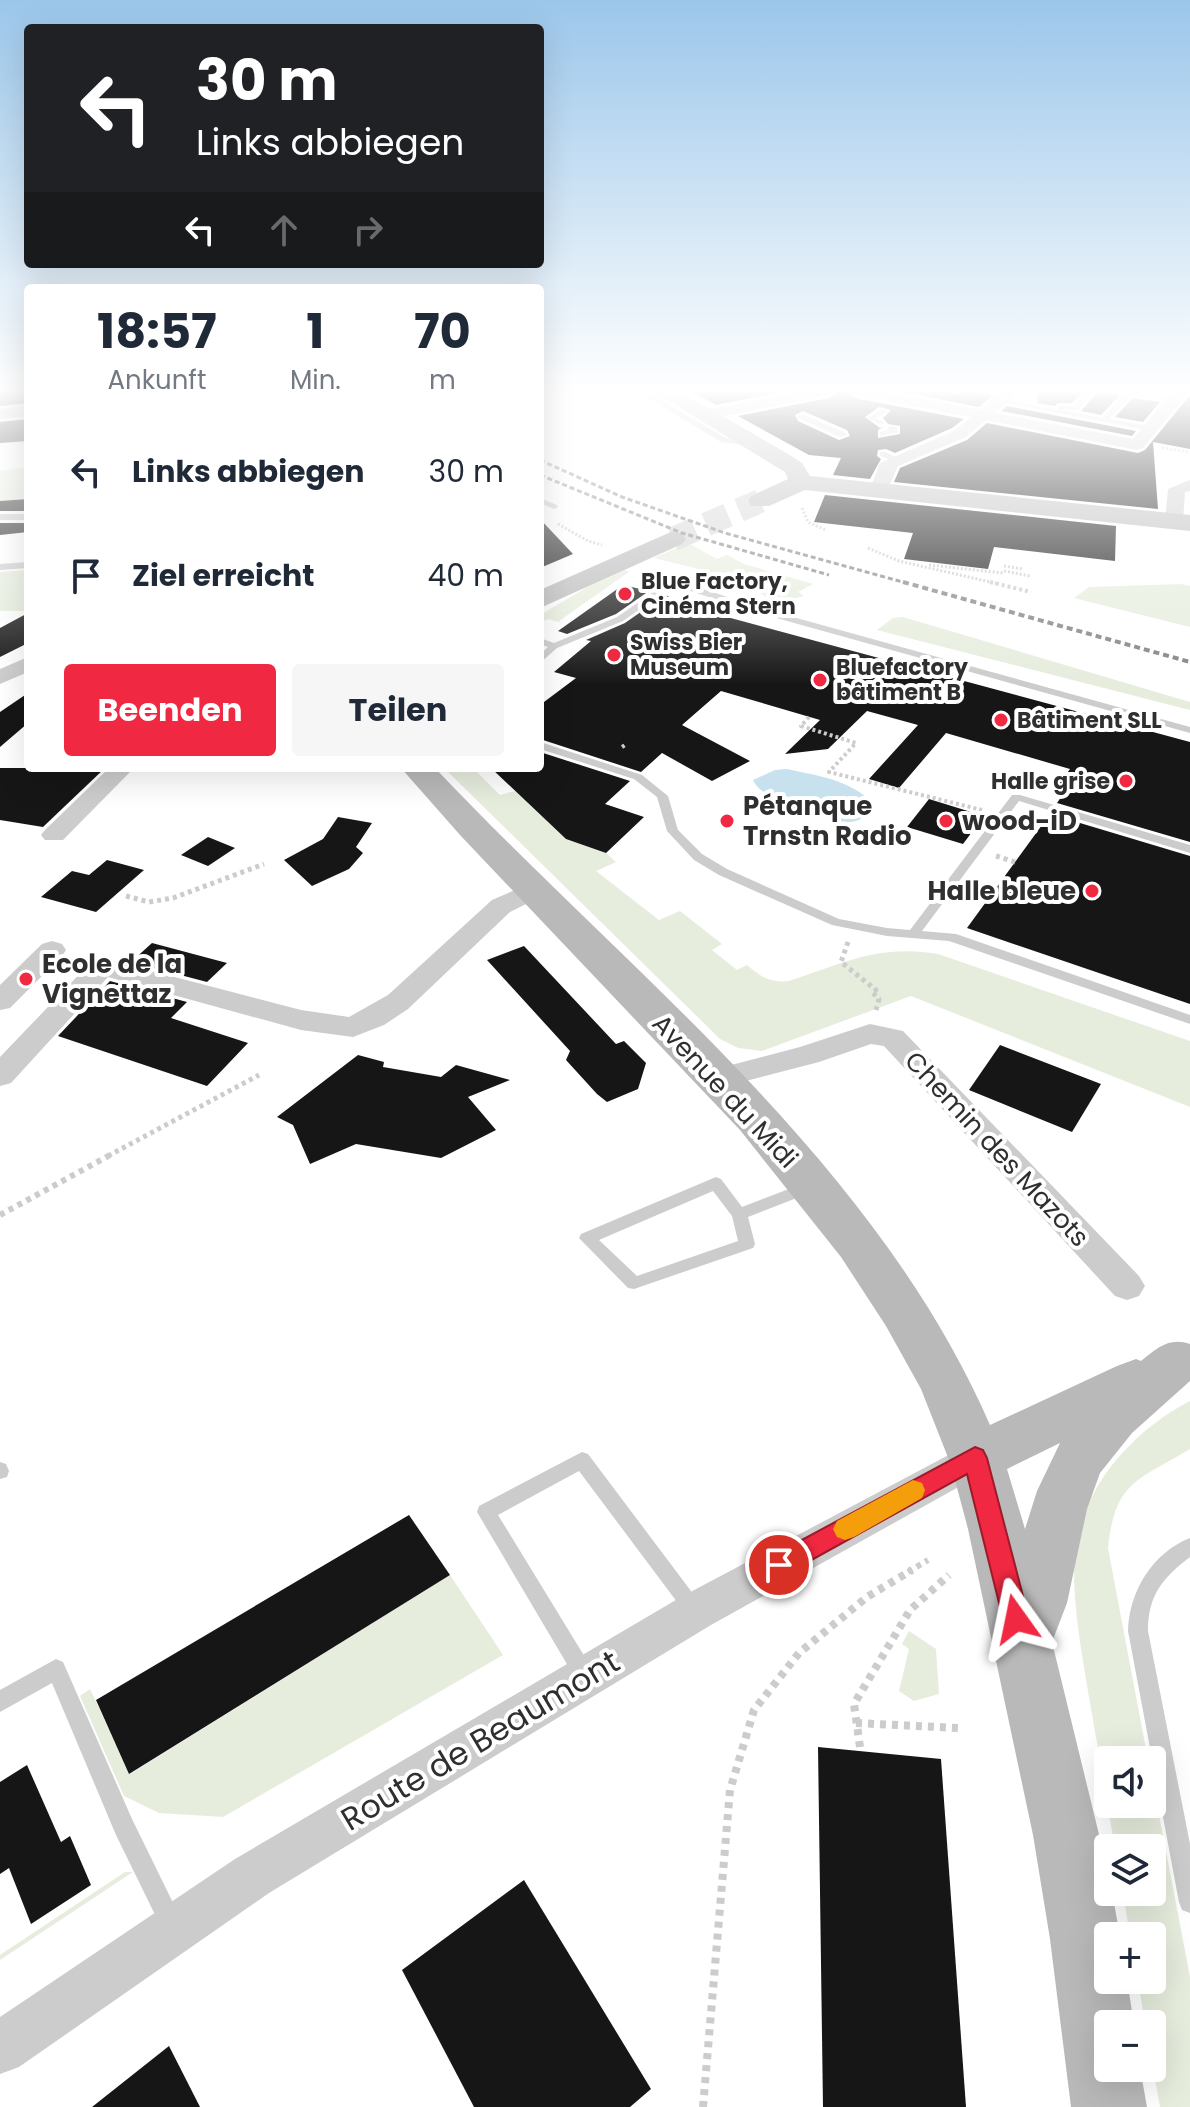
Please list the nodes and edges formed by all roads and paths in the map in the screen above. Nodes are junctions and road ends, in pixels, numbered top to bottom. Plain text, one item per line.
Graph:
1 (1181, 488) edge
2 (804, 491) junction
3 (878, 491) joint
4 (760, 501) tunnel mouth
5 (544, 502) edge
6 (554, 507) dead end
7 (0, 517) edge
8 (24, 517) edge
9 (552, 521) dead end
10 (1182, 522) edge
11 (826, 530) dead end
12 (673, 539) tunnel mouth
13 (595, 540) dead end
14 (868, 548) dead end
15 (24, 565) edge
16 (918, 565) junction
17 (0, 567) edge
18 (1004, 569) junction
19 (1023, 569) dead end
20 (1030, 576) dead end
21 (1031, 592) dead end
22 (544, 598) edge
23 (544, 642) edge
24 (554, 646) junction
25 (544, 656) edge
26 (24, 665) edge
27 (0, 678) edge
28 (809, 717) dead end
29 (1190, 730) edge
30 (544, 746) edge
31 (118, 772) edge
32 (421, 772) edge
33 (1002, 816) junction
34 (54, 835) dead end
35 (1190, 849) edge
36 (264, 864) dead end
37 (531, 891) junction
38 (126, 896) dead end
39 (913, 934) junction
40 (52, 950) dead end
41 (841, 962) dead end
42 (0, 1001) edge
43 (1190, 1020) edge
44 (870, 1034) junction
45 (259, 1075) dead end
46 (0, 1076) edge
47 (719, 1078) junction
48 (811, 1186) junction
49 (739, 1214) junction
50 (0, 1215) edge
51 (1127, 1286) dead end
52 (1184, 1358) edge
53 (975, 1458) junction
54 (1190, 1547) edge
55 (928, 1560) dead end
56 (949, 1575) dead end
57 (696, 1611) junction
58 (1021, 1643) junction
59 (586, 1678) junction
60 (0, 1702) edge
61 (856, 1723) junction
62 (958, 1728) dead end
63 (860, 1747) dead end
64 (1190, 1902) edge
65 (173, 1927) junction
66 (0, 2048) edge
67 (703, 2107) edge
68 (1109, 2107) edge

1 - 10 street
2 - 3 main road
2 - 4 main road
2 - 11 path
3 - 10 main road
5 - 6 lane
7 - 8 lane
9 - 13 path
12 - 22 main road
14 - 16 path
15 - 17 lane
16 - 18 path
16 - 21 path
18 - 19 path
18 - 20 path
23 - 24 lane
24 - 25 lane
24 - 29 lane
26 - 27 street
28 - 33 path
30 - 39 lane
31 - 34 street
32 - 37 main road, Avenue du Midi
33 - 35 lane
33 - 39 lane
36 - 38 path
37 - 46 street
37 - 47 main road, Avenue du Midi
39 - 43 lane
40 - 42 street
41 - 44 path
44 - 47 street
44 - 51 street, Chemin des Mazots
45 - 50 path
47 - 48 main road, Avenue du Midi
48 - 49 lane
48 - 53 main road, Avenue du Midi
49 - 49 lane
52 - 53 main road
52 - 58 main road
53 - 57 street, Route de Beaumont
53 - 58 main road, Avenue du Midi
54 - 64 lane
55 - 67 path
56 - 61 path
57 - 59 street, Route de Beaumont
57 - 59 lane
58 - 68 main road, Avenue du Midi
59 - 65 street, Route de Beaumont
60 - 65 lane
61 - 62 path
61 - 63 path
65 - 66 street, Route de Beaumont

